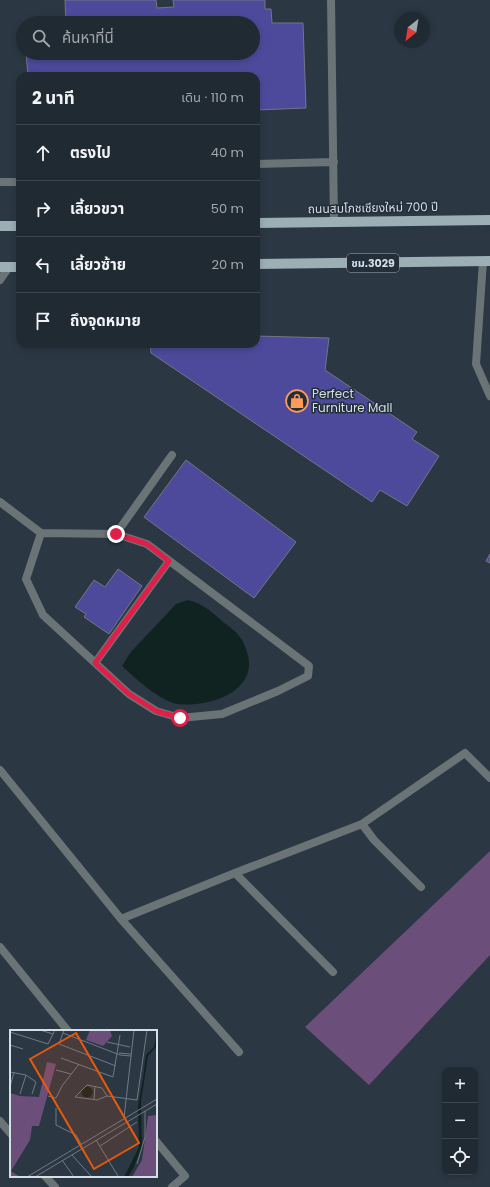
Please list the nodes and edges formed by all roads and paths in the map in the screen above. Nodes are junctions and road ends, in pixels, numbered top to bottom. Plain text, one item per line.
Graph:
1 (331, 0) edge
2 (334, 162) junction
3 (260, 164) edge
4 (0, 182) edge
5 (16, 182) edge
6 (490, 220) edge
7 (334, 221) junction
8 (260, 223) edge
9 (0, 226) edge
10 (16, 226) edge
11 (486, 261) edge
12 (260, 264) edge
13 (4, 267) edge
14 (16, 267) edge
15 (0, 280) edge
16 (490, 396) edge
17 (172, 455) dead end
18 (0, 502) edge
19 (41, 533) junction
20 (116, 534) junction
21 (169, 561) junction
22 (95, 663) junction
23 (0, 770) edge
24 (490, 778) edge
25 (362, 824) junction
26 (234, 873) junction
27 (421, 887) dead end
28 (121, 919) junction
29 (0, 947) edge
30 (333, 972) dead end
31 (67, 1030) edge
32 (239, 1052) dead end
33 (0, 1121) edge
34 (10, 1133) edge
35 (157, 1142) edge
36 (47, 1177) edge
37 (54, 1187) edge
38 (172, 1187) edge

1 - 2 street
2 - 3 street
2 - 7 street
4 - 5 street
6 - 7 main road, ถนนสมโภชเชียงใหม่ 700 ปี
7 - 8 main road, ถนนสมโภชเชียงใหม่ 700 ปี
9 - 10 main road
11 - 12 main road, ชม.3029
11 - 16 street
13 - 14 main road
13 - 15 street
17 - 20 street
18 - 19 street
19 - 20 street
19 - 22 street
20 - 21 street
21 - 22 street
21 - 22 street
23 - 28 street
24 - 25 street
25 - 26 street
25 - 27 street
26 - 28 street
26 - 30 street
28 - 32 street
29 - 31 street
33 - 34 street
35 - 38 street
36 - 37 street

